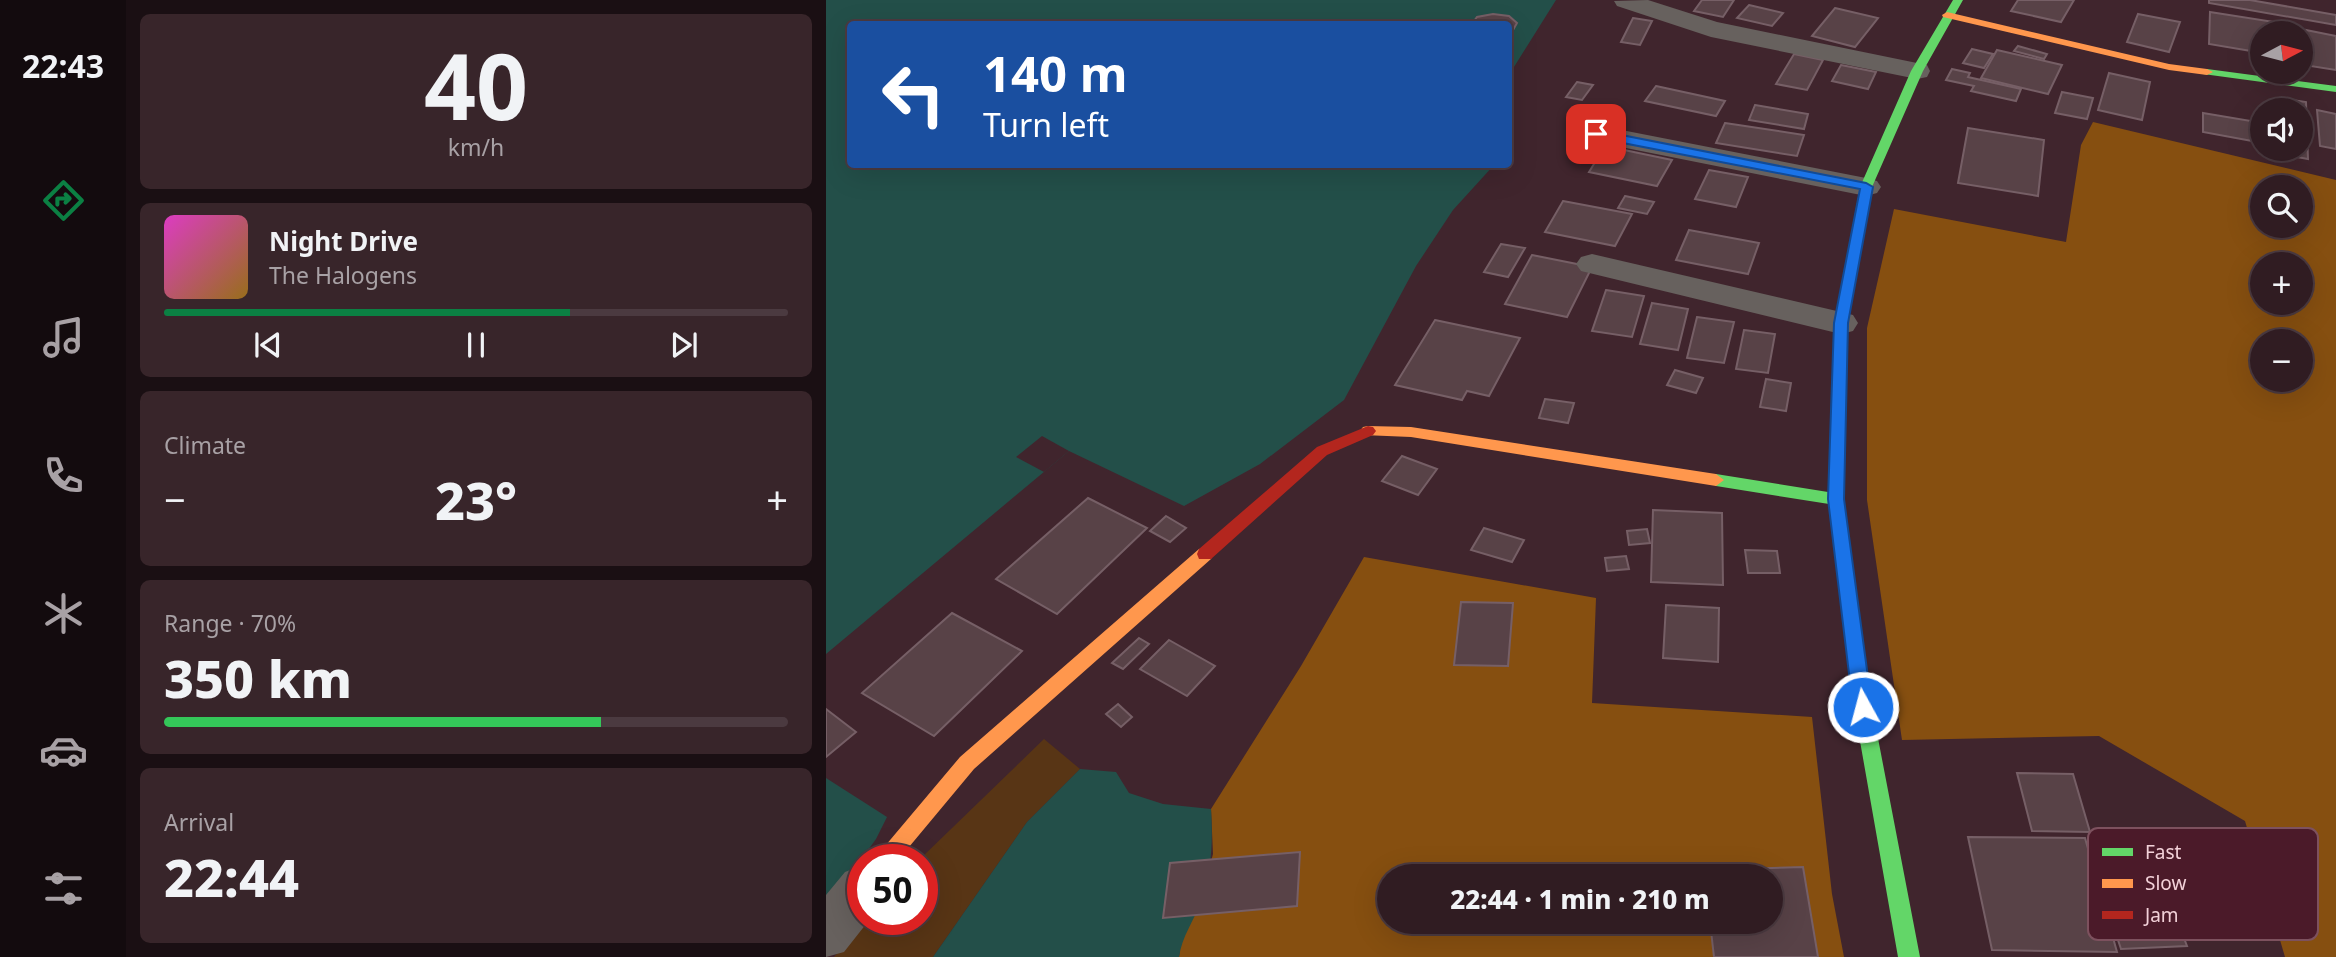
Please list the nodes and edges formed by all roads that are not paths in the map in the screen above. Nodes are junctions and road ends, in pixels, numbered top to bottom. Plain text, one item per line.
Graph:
1 (1958, 0) edge
2 (1626, 1) edge
3 (1947, 15) junction
4 (1917, 71) junction
5 (2336, 89) edge
6 (1596, 134) dead end
7 (1866, 187) junction
8 (1592, 264) dead end
9 (1841, 323) junction
10 (1836, 499) junction
11 (899, 844) edge
12 (847, 908) edge
13 (826, 933) edge
14 (1909, 957) edge

1 - 3 street
2 - 4 street
3 - 4 street
3 - 5 street
4 - 7 street
6 - 7 street
7 - 9 street
8 - 9 street
9 - 10 street
10 - 11 street
10 - 14 street
12 - 13 street

